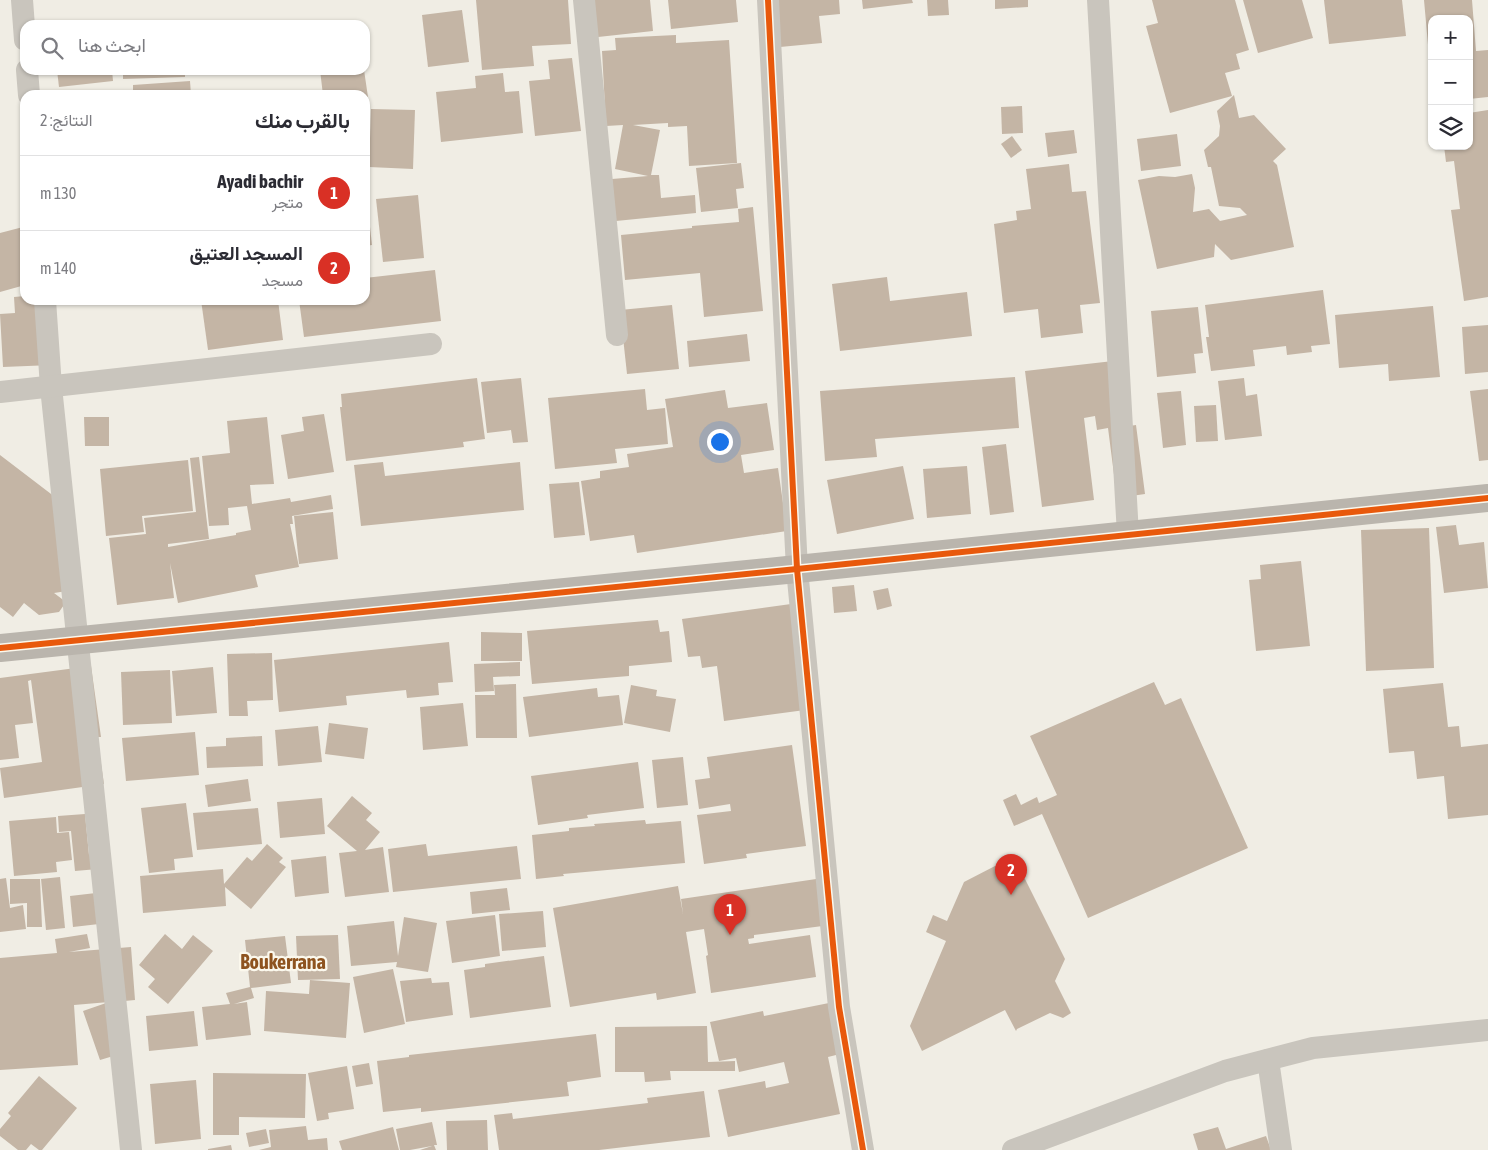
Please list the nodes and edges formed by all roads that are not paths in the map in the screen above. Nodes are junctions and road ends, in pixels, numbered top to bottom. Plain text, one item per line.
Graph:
1 (22, 0) edge
2 (584, 0) edge
3 (768, 0) edge
4 (1098, 0) edge
5 (24, 20) edge
6 (27, 75) edge
7 (29, 90) edge
8 (45, 305) edge
9 (617, 335) dead end
10 (431, 344) dead end
11 (51, 387) junction
12 (0, 392) edge
13 (1488, 498) edge
14 (1128, 535) junction
15 (796, 569) junction
16 (77, 641) junction
17 (0, 648) edge
18 (1488, 1030) edge
19 (1268, 1060) junction
20 (131, 1150) edge
21 (863, 1150) edge
22 (1013, 1150) edge
23 (1281, 1150) edge

1 - 5 street
2 - 9 street
3 - 15 street
4 - 14 street
6 - 7 street
8 - 11 street
10 - 11 street
11 - 12 street
11 - 16 street
13 - 14 street
14 - 15 street
15 - 16 street
15 - 21 street
16 - 17 street
16 - 20 street
18 - 19 street
19 - 22 street
19 - 23 street

